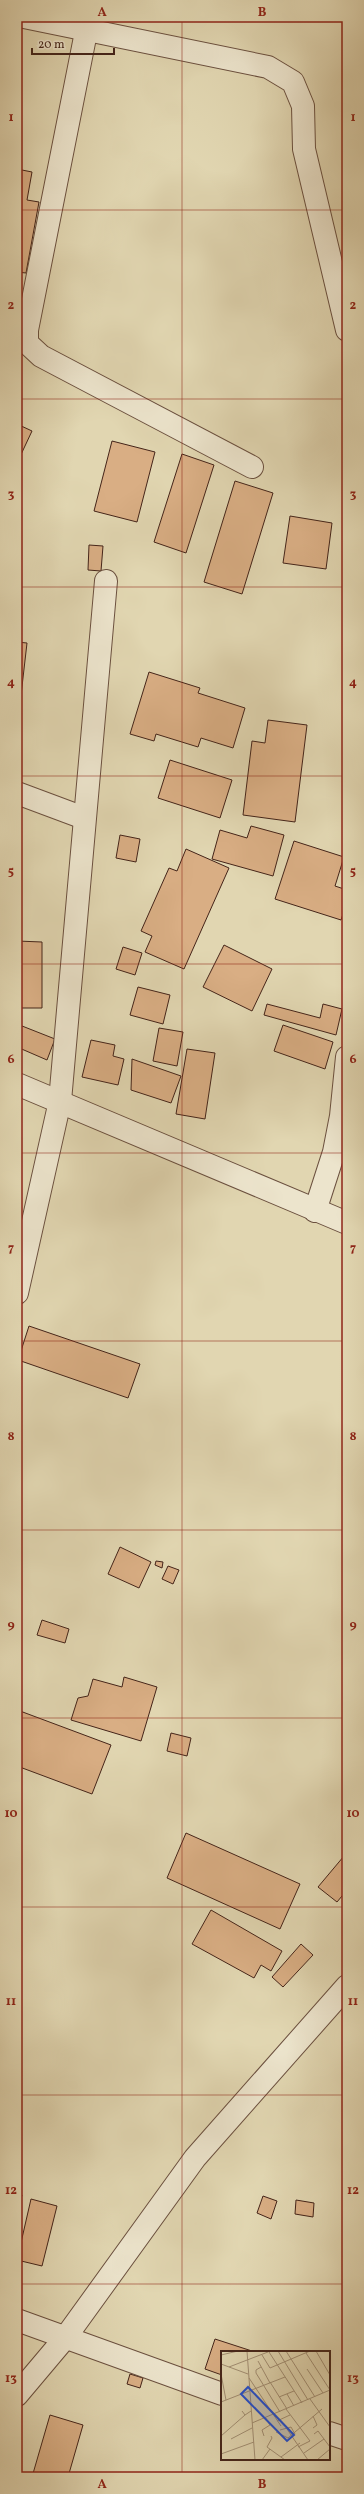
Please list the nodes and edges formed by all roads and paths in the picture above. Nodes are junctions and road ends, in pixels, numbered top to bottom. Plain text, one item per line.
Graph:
1 (24, 17) edge
2 (88, 23) edge
3 (22, 328) edge
4 (347, 330) edge
5 (252, 467) dead end
6 (106, 581) dead end
7 (17, 793) edge
8 (84, 818) junction
9 (347, 1057) edge
10 (17, 1084) edge
11 (60, 1101) junction
12 (315, 1211) junction
13 (347, 1223) edge
14 (17, 1293) edge
15 (347, 1986) edge
16 (17, 2320) edge
17 (65, 2338) junction
18 (221, 2394) edge
19 (17, 2395) edge
20 (330, 2433) edge
21 (347, 2439) edge

1 - 2 street
2 - 3 street
2 - 4 street
3 - 5 street
6 - 8 street
7 - 8 street
8 - 11 street
9 - 12 street
10 - 11 street
11 - 12 street
11 - 14 street
12 - 13 street
15 - 17 street
16 - 17 street
17 - 18 street
17 - 19 street
20 - 21 street

